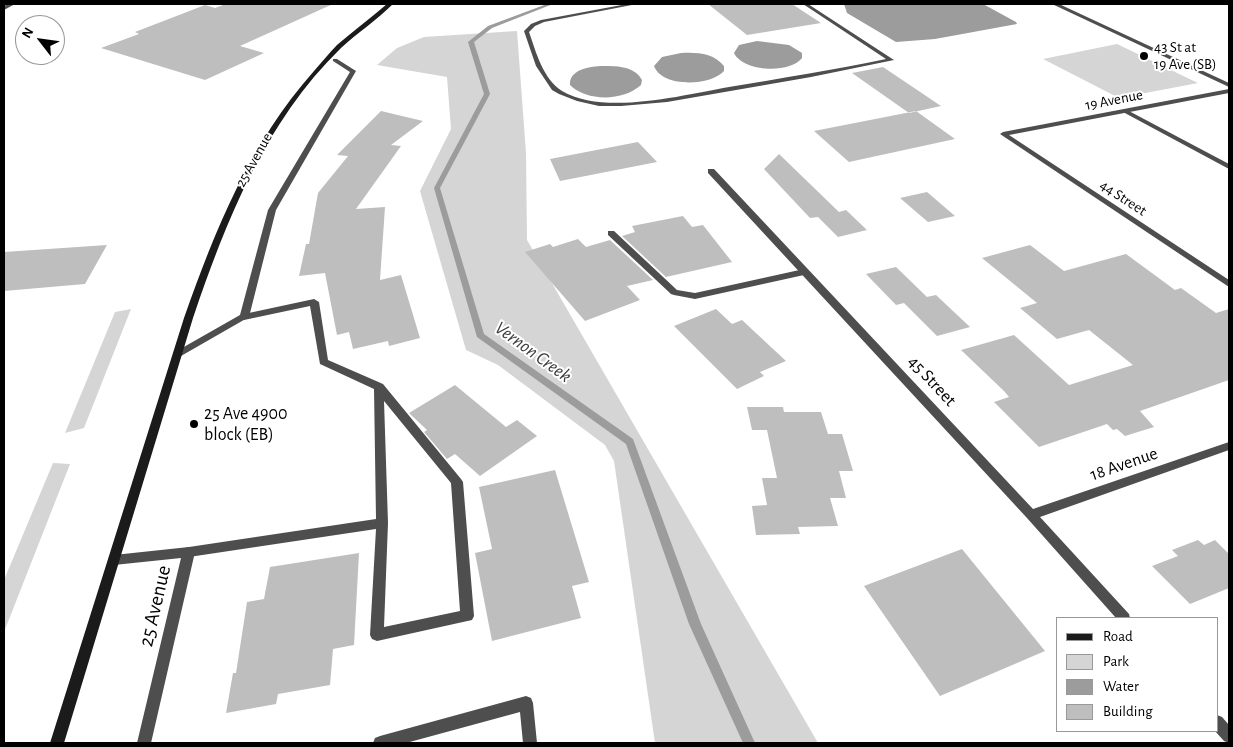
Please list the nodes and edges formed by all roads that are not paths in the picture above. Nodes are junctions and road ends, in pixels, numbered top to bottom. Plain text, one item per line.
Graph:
1 (12, 4) edge
2 (390, 4) edge
3 (634, 4) edge
4 (805, 4) edge
5 (1054, 4) edge
6 (4, 8) edge
7 (335, 60) dead end
8 (1229, 85) edge
9 (1229, 91) edge
10 (1125, 111) junction
11 (1003, 134) joint
12 (1229, 167) edge
13 (711, 171) dead end
14 (611, 234) dead end
15 (804, 272) junction
16 (1229, 284) edge
17 (244, 317) junction
18 (178, 354) junction
19 (379, 387) junction
20 (1229, 446) edge
21 (1031, 515) junction
22 (382, 524) junction
23 (189, 552) junction
24 (114, 560) junction
25 (1123, 617) edge
26 (1218, 723) edge
27 (1229, 736) edge
28 (57, 743) edge
29 (144, 743) edge
30 (380, 743) edge
31 (530, 743) edge

1 - 6 street
2 - 18 main road, 25 Avenue
3 - 4 street
5 - 8 street
7 - 17 street
9 - 10 street, 19 Avenue
10 - 11 street, 19 Avenue
10 - 12 street
11 - 16 street, 44 Street
13 - 15 street, 45 Street
14 - 15 street
15 - 21 street, 45 Street
17 - 18 street
17 - 19 street
18 - 24 main road, 25 Avenue
19 - 22 street
19 - 22 street
20 - 21 street, 18 Avenue
21 - 25 street, 45 Street
22 - 23 street
23 - 24 street, 25 Avenue
23 - 29 street, 25 Avenue
24 - 28 main road, 25 Avenue
26 - 27 street
30 - 31 street

